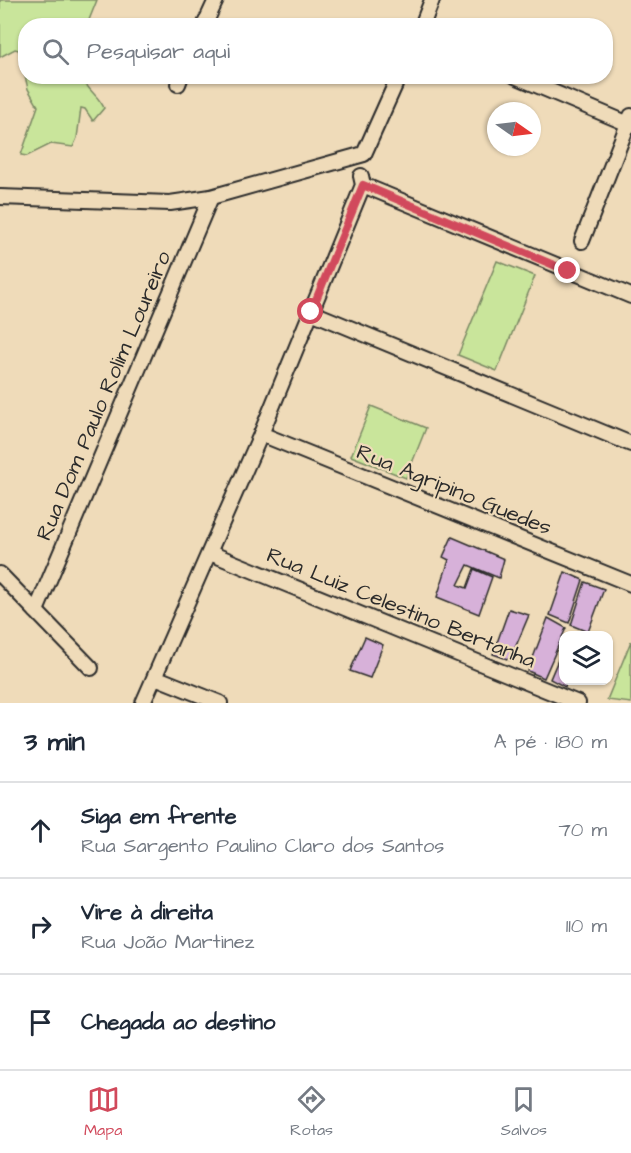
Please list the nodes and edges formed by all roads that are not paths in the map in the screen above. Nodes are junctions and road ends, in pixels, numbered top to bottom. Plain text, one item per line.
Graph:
1 (216, 0) edge
2 (432, 0) edge
3 (208, 18) edge
4 (425, 18) edge
5 (395, 84) edge
6 (535, 84) edge
7 (630, 121) edge
8 (0, 197) edge
9 (211, 197) junction
10 (582, 241) dead end
11 (631, 296) edge
12 (311, 312) junction
13 (261, 434) junction
14 (631, 444) edge
15 (210, 553) junction
16 (0, 574) edge
17 (631, 584) edge
18 (36, 611) junction
19 (91, 668) dead end
20 (155, 677) junction
21 (144, 703) edge
22 (220, 703) edge
23 (578, 703) edge

1 - 3 street
2 - 4 street
5 - 9 street
6 - 7 street
7 - 10 street
8 - 9 street
9 - 18 street, Rua Dom Paulo Rolim Loureiro
11 - 12 street
12 - 13 street
12 - 14 street
13 - 15 street
13 - 17 street, Rua Agripino Guedes
15 - 20 street
15 - 23 street, Rua Luiz Celestino Bertanha
16 - 18 street
18 - 19 street
20 - 21 street
20 - 22 street

